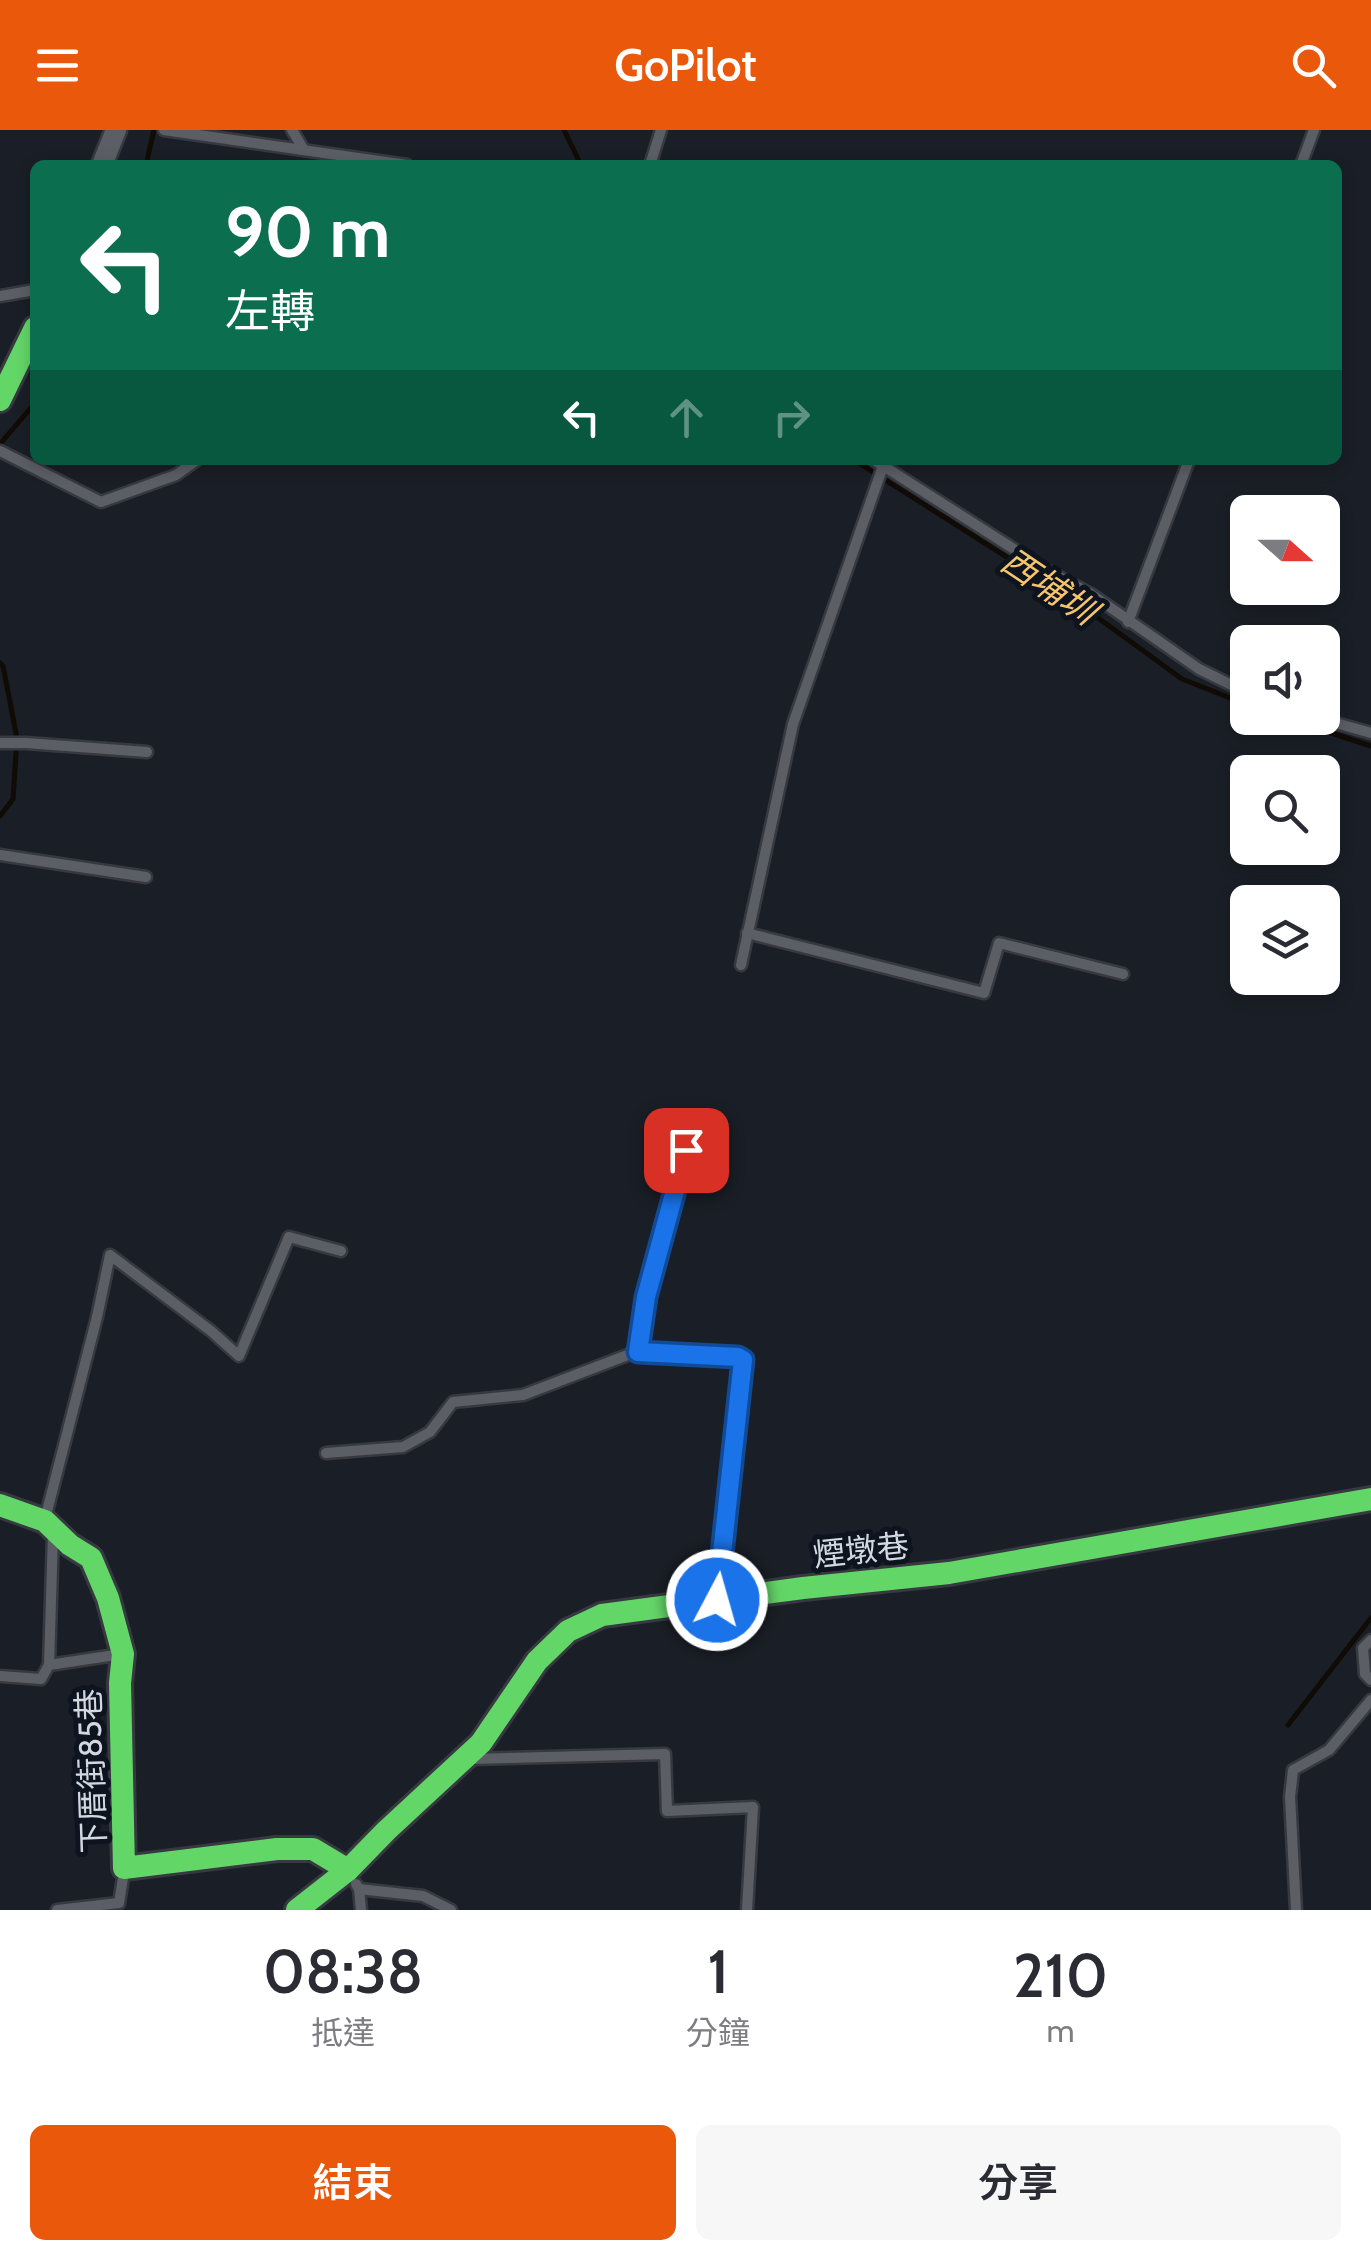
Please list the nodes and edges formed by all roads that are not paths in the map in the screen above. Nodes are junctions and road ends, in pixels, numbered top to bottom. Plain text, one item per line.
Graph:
1 (116, 130) edge
2 (164, 130) edge
3 (292, 130) edge
4 (662, 130) edge
5 (1314, 130) edge
6 (304, 150) junction
7 (104, 160) edge
8 (344, 160) edge
9 (652, 160) edge
10 (1303, 160) edge
11 (30, 291) edge
12 (0, 296) edge
13 (30, 338) edge
14 (0, 400) edge
15 (0, 451) edge
16 (190, 465) edge
17 (878, 465) edge
18 (881, 465) edge
19 (1187, 465) edge
20 (1128, 622) junction
21 (1230, 684) edge
22 (1340, 725) edge
23 (1371, 734) edge
24 (3, 744) edge
25 (146, 752) dead end
26 (0, 855) edge
27 (146, 877) dead end
28 (747, 933) junction
29 (741, 965) dead end
30 (1123, 974) dead end
31 (686, 1150) dead end
32 (341, 1250) dead end
33 (638, 1352) junction
34 (326, 1453) dead end
35 (1371, 1499) edge
36 (0, 1505) edge
37 (49, 1525) junction
38 (717, 1600) junction
39 (1371, 1640) edge
40 (123, 1654) junction
41 (49, 1665) junction
42 (0, 1676) edge
43 (1371, 1680) edge
44 (1371, 1700) edge
45 (465, 1760) junction
46 (124, 1868) junction
47 (353, 1879) junction
48 (57, 1910) edge
49 (297, 1910) edge
50 (361, 1910) edge
51 (451, 1910) edge
52 (746, 1910) edge
53 (1296, 1910) edge

1 - 7 street
2 - 6 lane
3 - 6 lane
4 - 9 lane
5 - 10 lane
6 - 8 lane
11 - 12 lane
13 - 14 street
15 - 16 lane
17 - 28 lane
18 - 20 lane
19 - 20 lane
20 - 21 lane
22 - 23 lane
24 - 25 lane
26 - 27 lane
28 - 29 lane
28 - 30 lane
31 - 33 lane
32 - 37 lane
33 - 34 lane
33 - 38 lane
35 - 38 street, 煙墩巷
36 - 37 street, 下厝街85巷
37 - 40 street, 下厝街85巷
37 - 41 lane
38 - 45 street, 煙墩巷
39 - 43 lane
40 - 41 lane
40 - 46 street, 下厝街85巷
41 - 42 lane
44 - 53 lane
45 - 47 street, 煙墩巷
45 - 52 lane
46 - 47 street, 下厝街85巷
46 - 48 lane
47 - 49 street, 煙墩巷
47 - 50 lane
47 - 51 lane

